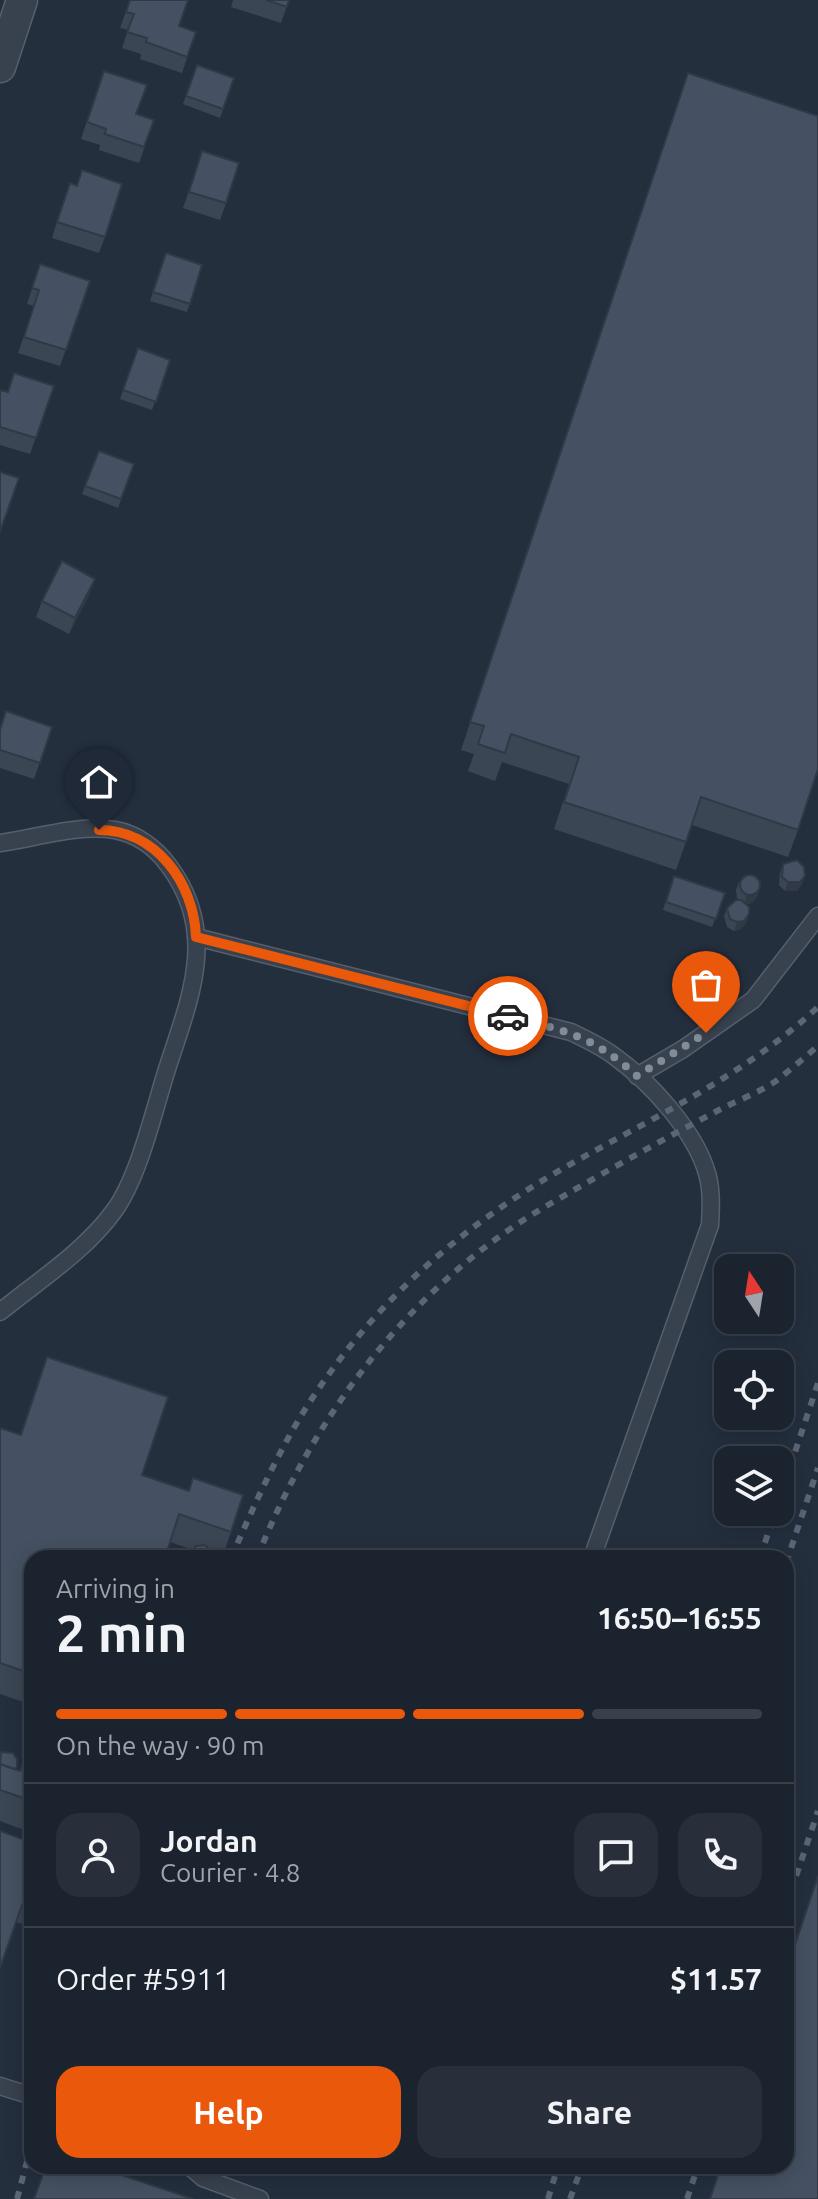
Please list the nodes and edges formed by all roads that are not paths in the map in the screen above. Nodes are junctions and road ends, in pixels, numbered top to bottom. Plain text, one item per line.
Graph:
1 (22, 0) edge
2 (0, 67) edge
3 (0, 843) edge
4 (818, 916) edge
5 (196, 937) junction
6 (637, 1076) junction
7 (0, 1312) edge
8 (595, 1550) edge
9 (0, 2086) edge
10 (24, 2094) edge
11 (198, 2174) edge
12 (260, 2199) edge

1 - 2 street
3 - 5 lane
4 - 6 lane
5 - 6 lane
5 - 7 lane
6 - 8 lane
9 - 10 lane
11 - 12 lane

